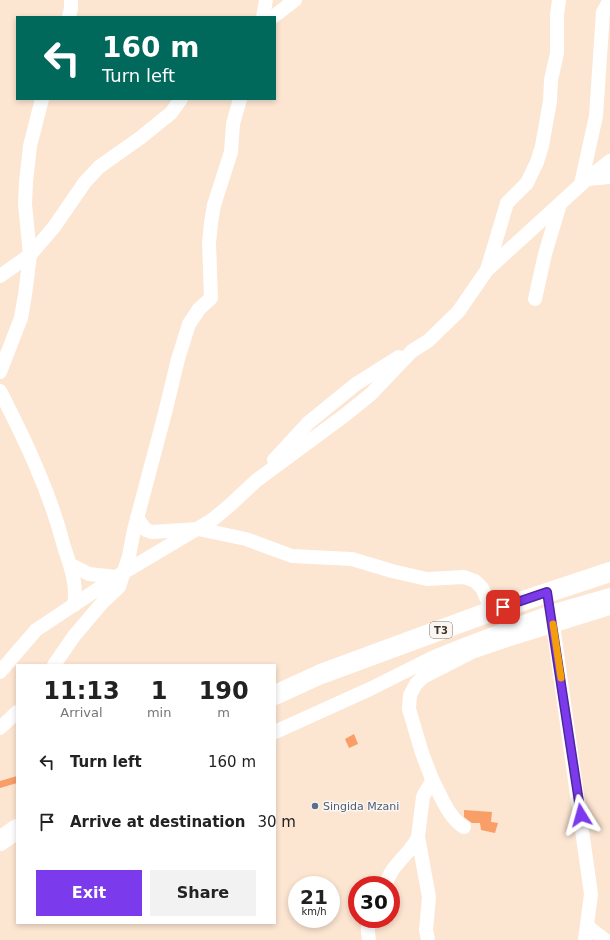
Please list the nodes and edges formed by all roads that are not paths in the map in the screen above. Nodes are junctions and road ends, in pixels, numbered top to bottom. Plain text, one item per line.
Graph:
1 (71, 0) edge
2 (266, 0) edge
3 (295, 0) edge
4 (560, 0) edge
5 (610, 0) edge
6 (69, 16) edge
7 (262, 16) edge
8 (274, 16) edge
9 (42, 100) edge
10 (180, 100) edge
11 (240, 100) edge
12 (610, 161) edge
13 (610, 177) edge
14 (584, 181) junction
15 (560, 204) junction
16 (30, 255) junction
17 (487, 270) junction
18 (0, 276) edge
19 (535, 299) dead end
20 (0, 372) edge
21 (0, 392) edge
22 (137, 518) junction
23 (198, 529) junction
24 (71, 565) junction
25 (610, 572) edge
26 (120, 575) junction
27 (547, 592) junction
28 (610, 595) edge
29 (74, 605) junction
30 (610, 608) edge
31 (492, 611) junction
32 (552, 619) junction
33 (55, 664) edge
34 (0, 672) edge
35 (276, 695) edge
36 (16, 713) edge
37 (0, 728) edge
38 (276, 732) edge
39 (432, 779) junction
40 (464, 827) dead end
41 (16, 830) edge
42 (418, 837) junction
43 (0, 841) edge
44 (389, 876) edge
45 (587, 926) junction
46 (368, 928) edge
47 (369, 940) edge
48 (428, 940) edge
49 (585, 940) edge
50 (605, 940) edge

1 - 6 street
2 - 7 street
3 - 8 street
4 - 17 street
5 - 14 street
9 - 16 street
10 - 16 street
11 - 22 street
12 - 14 street
13 - 14 street
14 - 15 street
15 - 17 street
15 - 19 street
16 - 18 street
16 - 20 street
17 - 23 street
21 - 24 street
22 - 23 street
22 - 26 street
23 - 26 street
23 - 31 street
24 - 26 street
24 - 29 street
25 - 27 highway, T3
26 - 29 street
26 - 33 street
27 - 31 highway, T3
27 - 32 street
28 - 32 street
29 - 34 street
30 - 32 street
31 - 35 highway, T3
32 - 38 street
32 - 39 street
32 - 45 street
36 - 37 street
39 - 40 street
39 - 42 street
41 - 43 highway
42 - 44 street
42 - 48 street
45 - 49 street
45 - 50 street
46 - 47 street

